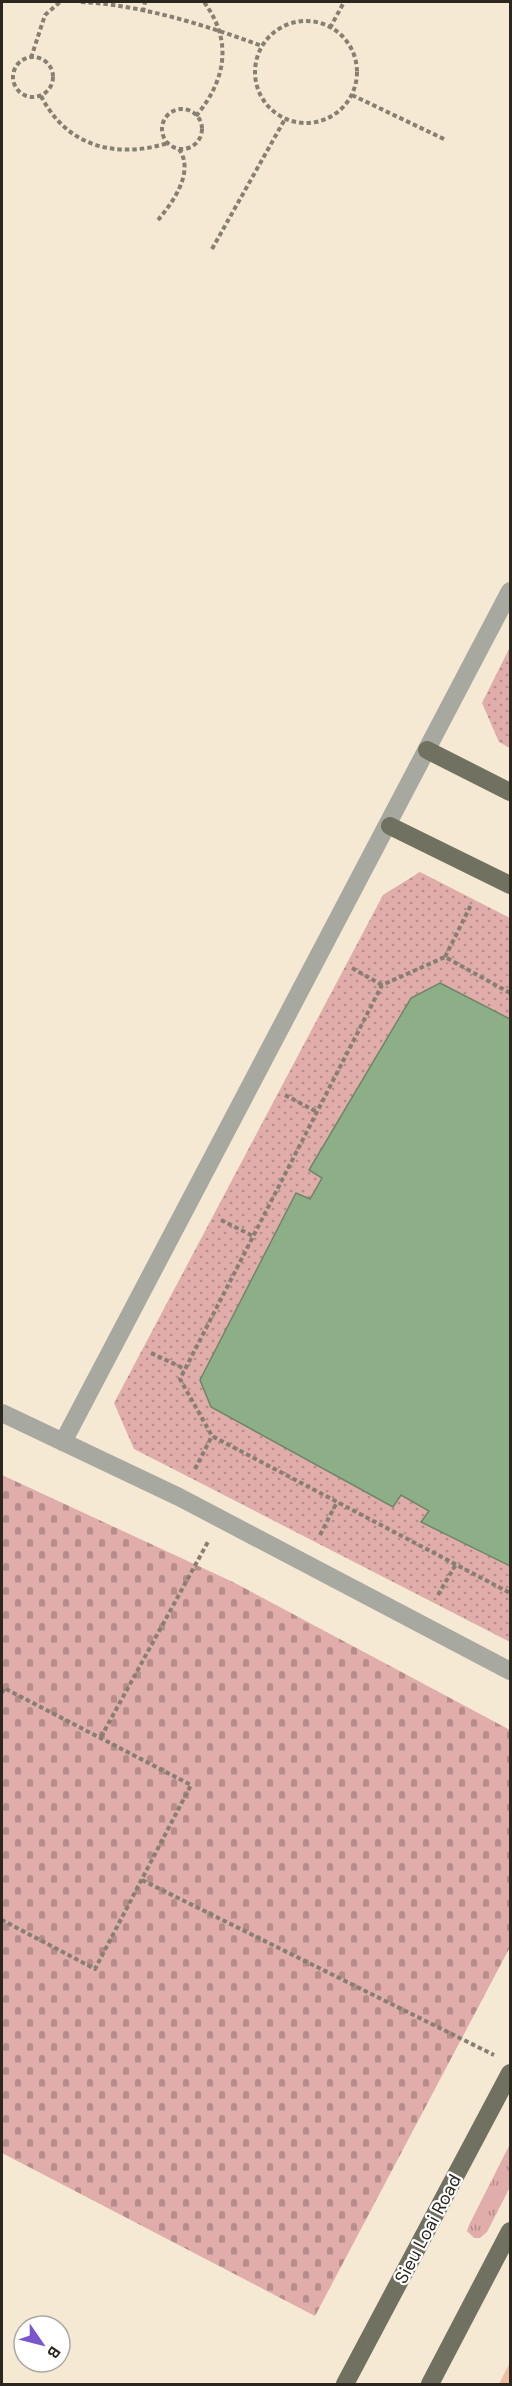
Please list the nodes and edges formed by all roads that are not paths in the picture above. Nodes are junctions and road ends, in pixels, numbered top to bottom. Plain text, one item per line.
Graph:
1 (510, 591) edge
2 (428, 750) junction
3 (510, 792) edge
4 (390, 826) junction
5 (510, 885) edge
6 (2, 1413) edge
7 (63, 1442) junction
8 (510, 1671) edge
9 (505, 2065) edge
10 (510, 2231) edge
11 (345, 2385) edge
12 (430, 2385) edge

1 - 2 street
2 - 3 main road
2 - 4 street
4 - 5 main road
4 - 7 street
6 - 7 street
7 - 8 street
9 - 11 main road, Sieu Loai Road
10 - 12 main road

